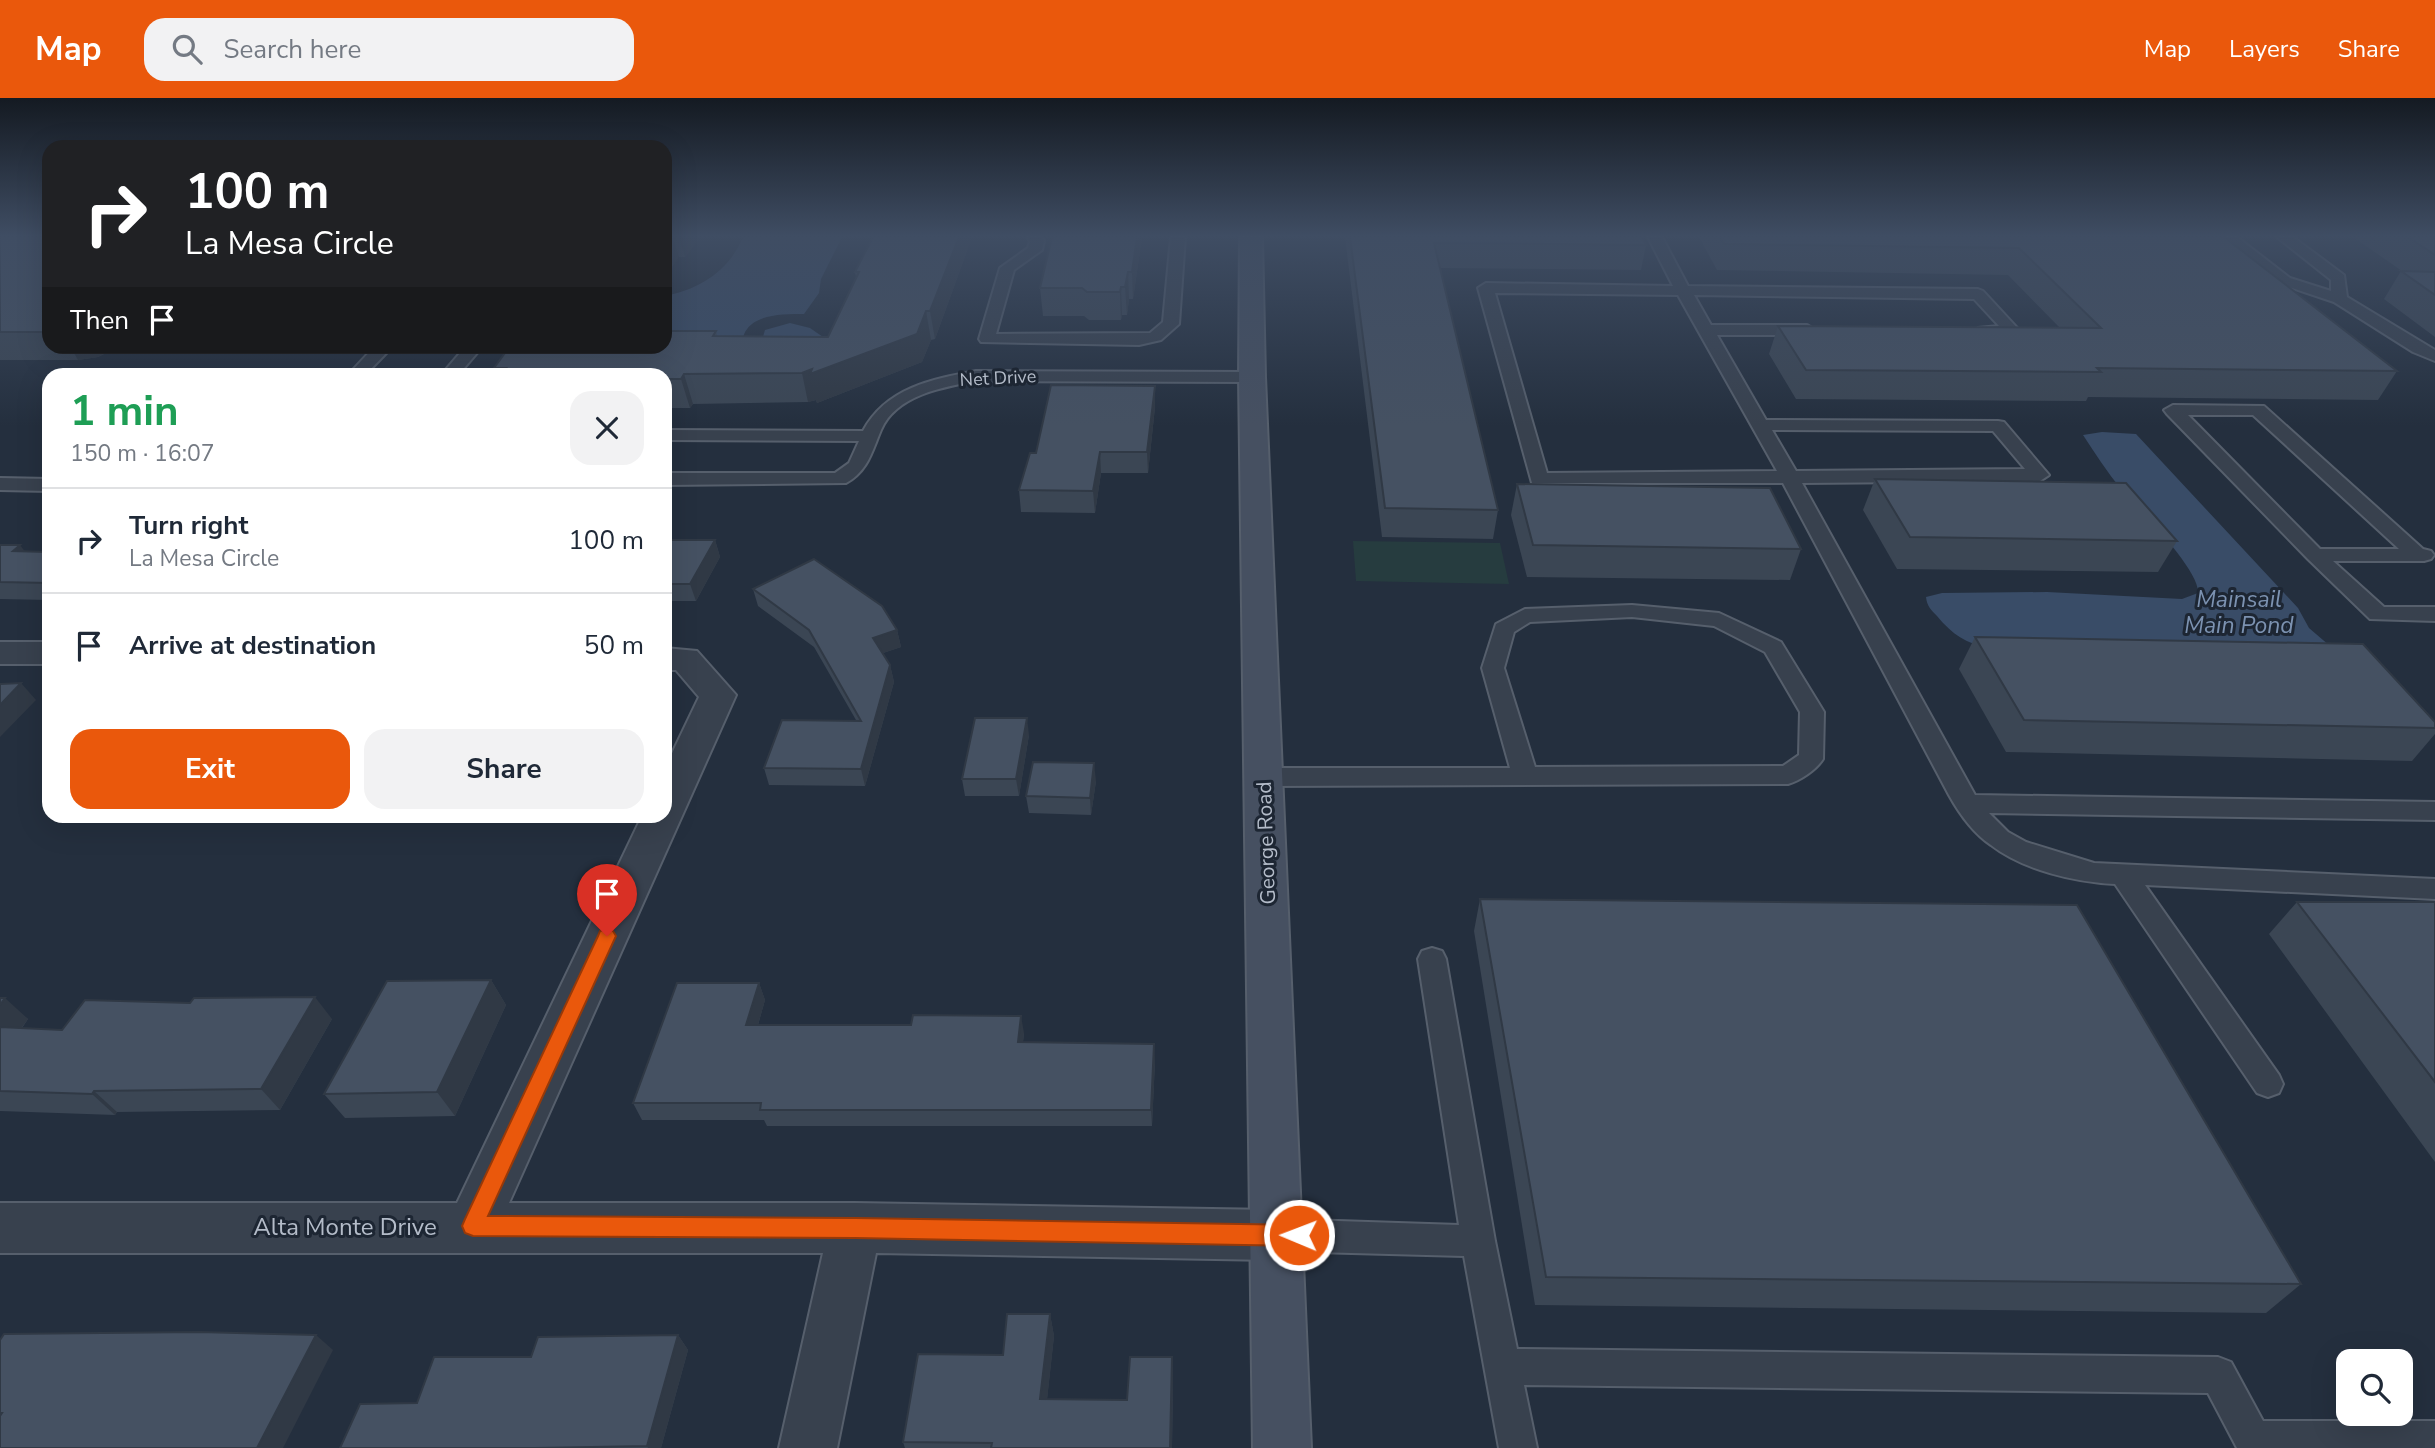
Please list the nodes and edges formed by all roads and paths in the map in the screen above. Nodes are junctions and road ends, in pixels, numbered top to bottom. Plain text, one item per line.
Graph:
1 (998, 300) edge
2 (1173, 300) edge
3 (1251, 300) edge
4 (1489, 300) edge
5 (1689, 300) edge
6 (1984, 300) edge
7 (2341, 300) edge
8 (1706, 330) junction
9 (1818, 330) edge
10 (1970, 331) edge
11 (987, 340) junction
12 (377, 354) edge
13 (468, 354) edge
14 (2435, 356) edge
15 (362, 368) edge
16 (455, 368) edge
17 (976, 376) junction
18 (1252, 377) junction
19 (1758, 425) junction
20 (672, 435) edge
21 (871, 436) junction
22 (1789, 476) junction
23 (672, 479) edge
24 (0, 484) edge
25 (42, 485) edge
26 (2315, 555) junction
27 (2426, 555) edge
28 (2435, 614) edge
29 (0, 653) edge
30 (42, 653) edge
31 (672, 659) edge
32 (1525, 776) junction
33 (1264, 777) junction
34 (672, 795) edge
35 (1968, 804) junction
36 (2435, 811) edge
37 (659, 823) edge
38 (2124, 876) junction
39 (2435, 889) edge
40 (1432, 959) dead end
41 (2268, 1084) dead end
42 (473, 1226) junction
43 (0, 1228) edge
44 (855, 1228) junction
45 (1278, 1235) junction
46 (1478, 1241) junction
47 (1503, 1367) junction
48 (2435, 1440) edge
49 (2255, 1444) edge
50 (807, 1448) edge
51 (1282, 1448) edge
52 (1518, 1448) edge

1 - 11 lane, Net Drive
2 - 11 lane, Net Drive
3 - 18 street, George Road
4 - 22 lane
5 - 8 lane
6 - 10 lane
7 - 14 lane
8 - 9 lane
8 - 19 lane
11 - 17 lane
12 - 15 lane
13 - 16 lane
17 - 18 lane, Net Drive
17 - 21 lane, Net Drive
18 - 33 street, George Road
19 - 22 lane
19 - 22 lane
20 - 21 lane
21 - 23 lane, Net Drive
22 - 35 lane
24 - 25 lane
26 - 27 lane
26 - 27 lane
26 - 28 lane
29 - 30 street
31 - 34 street
32 - 32 lane
32 - 33 lane
33 - 45 street, George Road
35 - 36 lane
35 - 38 lane
37 - 42 street
38 - 39 lane
38 - 41 lane
40 - 46 lane
42 - 43 street, Alta Monte Drive
42 - 44 street, Alta Monte Drive
44 - 45 street, Alta Monte Drive
44 - 50 street
45 - 46 lane
45 - 51 street, George Road
46 - 47 lane
47 - 49 lane
47 - 52 lane
48 - 49 lane

